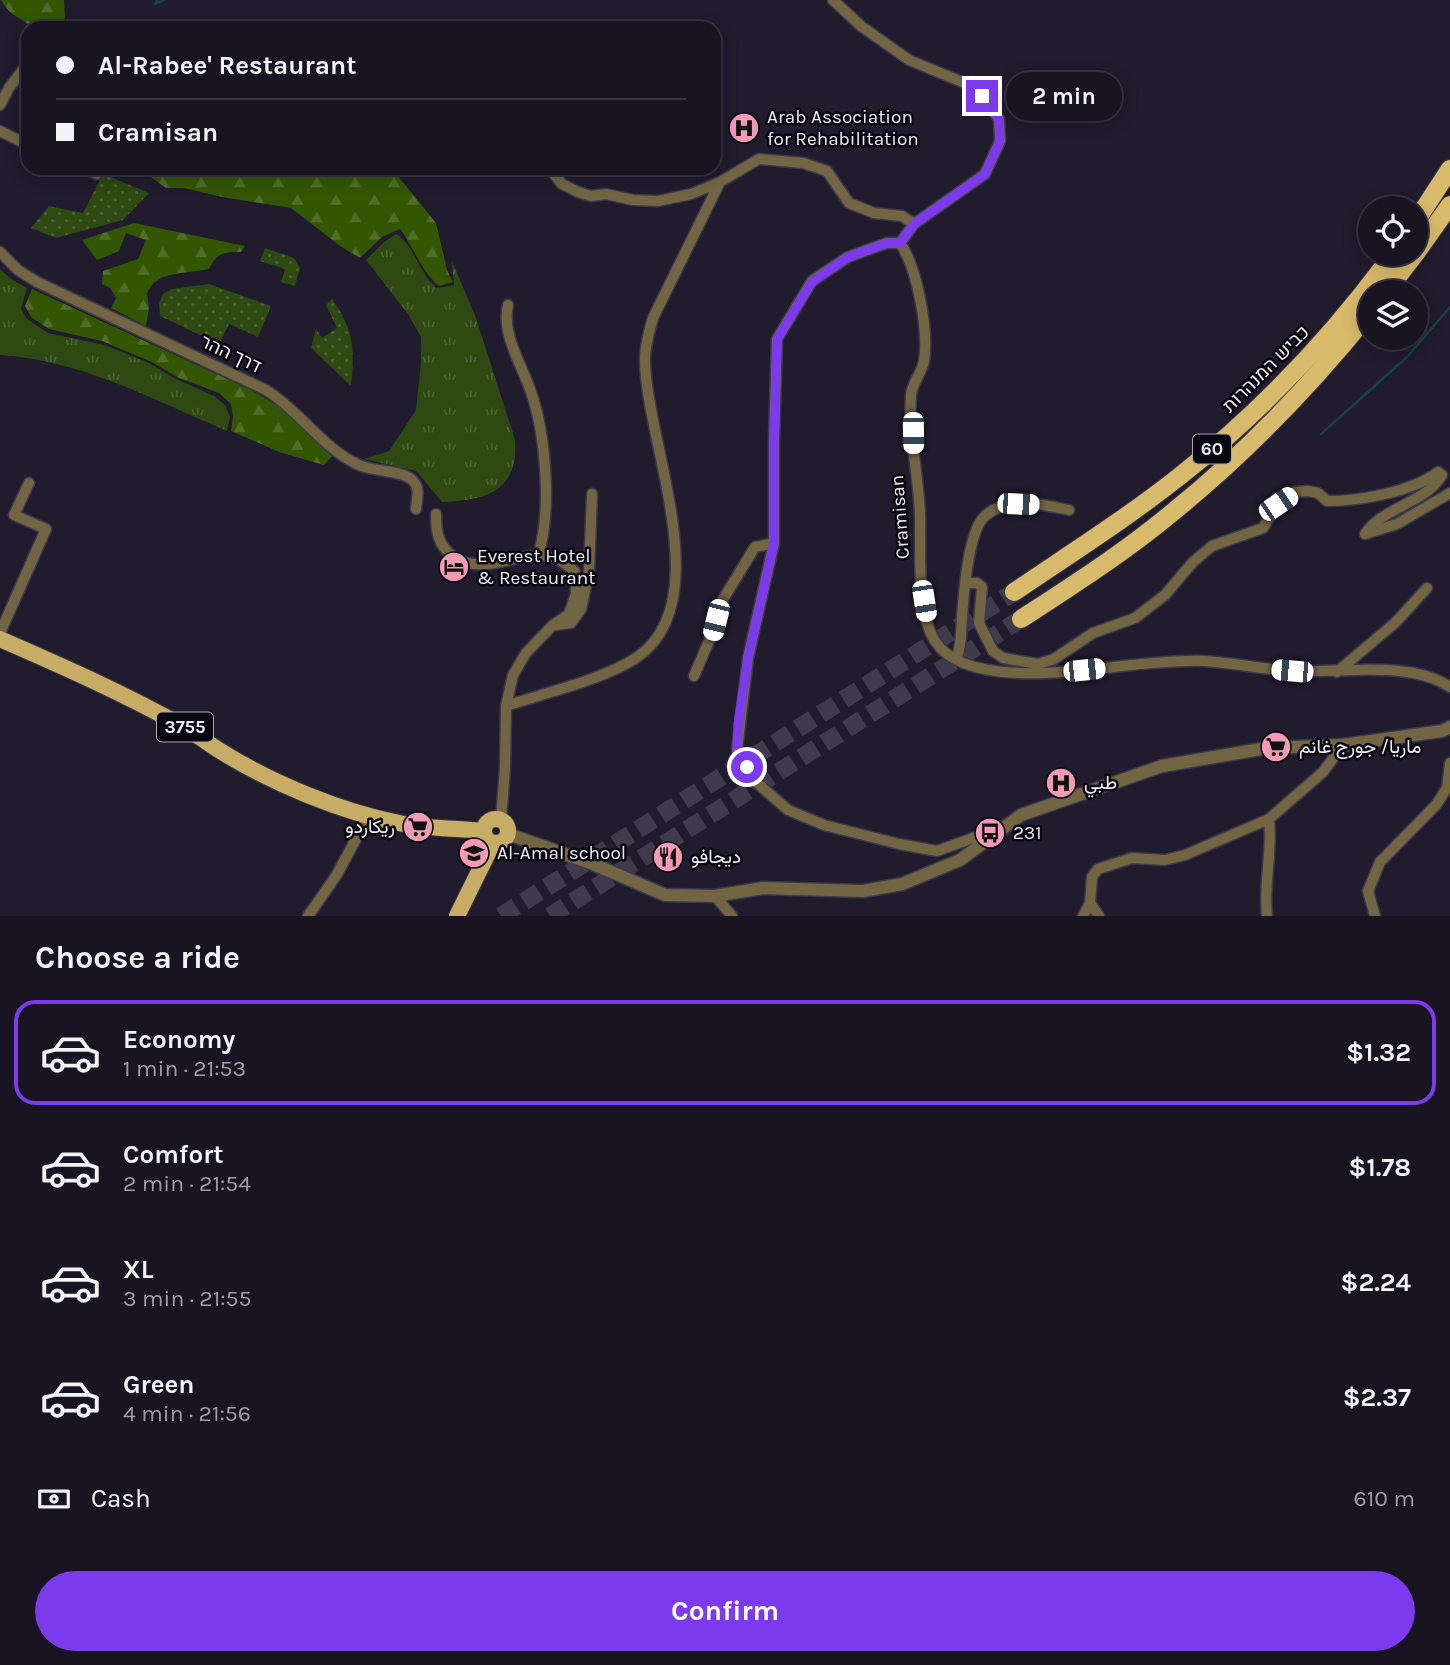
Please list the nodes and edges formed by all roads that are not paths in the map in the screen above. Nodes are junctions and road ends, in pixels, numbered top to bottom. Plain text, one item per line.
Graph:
1 (833, 0) edge
2 (21, 74) edge
3 (0, 105) edge
4 (0, 131) edge
5 (21, 142) edge
6 (1450, 169) edge
7 (555, 175) edge
8 (720, 182) junction
9 (1428, 203) edge
10 (1450, 205) edge
11 (914, 224) junction
12 (1428, 237) edge
13 (900, 243) junction
14 (0, 252) edge
15 (1383, 266) edge
16 (1407, 266) edge
17 (1395, 280) edge
18 (508, 305) dead end
19 (1358, 326) edge
20 (29, 484) dead end
21 (1450, 493) edge
22 (592, 494) dead end
23 (416, 509) dead end
24 (1069, 510) dead end
25 (436, 514) dead end
26 (774, 543) junction
27 (538, 556) junction
28 (966, 583) junction
29 (1427, 588) dead end
30 (1014, 592) tunnel mouth
31 (1021, 619) tunnel mouth
32 (553, 625) junction
33 (0, 636) edge
34 (956, 659) junction
35 (1337, 672) junction
36 (694, 676) dead end
37 (1450, 687) edge
38 (506, 706) junction
39 (1450, 727) edge
40 (1343, 745) junction
41 (1450, 763) edge
42 (369, 815) junction
43 (1269, 819) junction
44 (504, 827) junction
45 (1001, 828) junction
46 (488, 837) junction
47 (715, 896) junction
48 (1090, 903) junction
49 (308, 916) edge
50 (457, 916) edge
51 (732, 916) edge
52 (1083, 916) edge
53 (1099, 916) edge
54 (1267, 916) edge
55 (1375, 916) edge

1 - 11 street
2 - 3 street
4 - 5 street
6 - 9 highway
7 - 8 street
8 - 11 street
8 - 38 street
10 - 12 highway
11 - 13 street
13 - 26 street
13 - 34 street, Cramisan
14 - 23 street, דרך ההר
15 - 30 highway, כביש המנהרות / 60
16 - 17 highway
18 - 27 street
19 - 31 highway, כביש המנהרות / 60
20 - 33 street
21 - 28 street
22 - 32 street
24 - 28 street
25 - 27 street
26 - 36 street
26 - 45 street
27 - 32 street
28 - 34 street
29 - 35 street
32 - 38 street
33 - 42 main road, 3755
34 - 35 street, Cramisan
35 - 37 street, Cramisan
38 - 44 street
39 - 40 street
40 - 43 street
40 - 45 street
41 - 55 street
42 - 46 main road, 3755
42 - 49 street
43 - 48 street
43 - 54 street
44 - 46 main road
44 - 46 main road
44 - 47 street
45 - 47 street
46 - 50 main road
47 - 51 street
48 - 52 street
48 - 53 street

